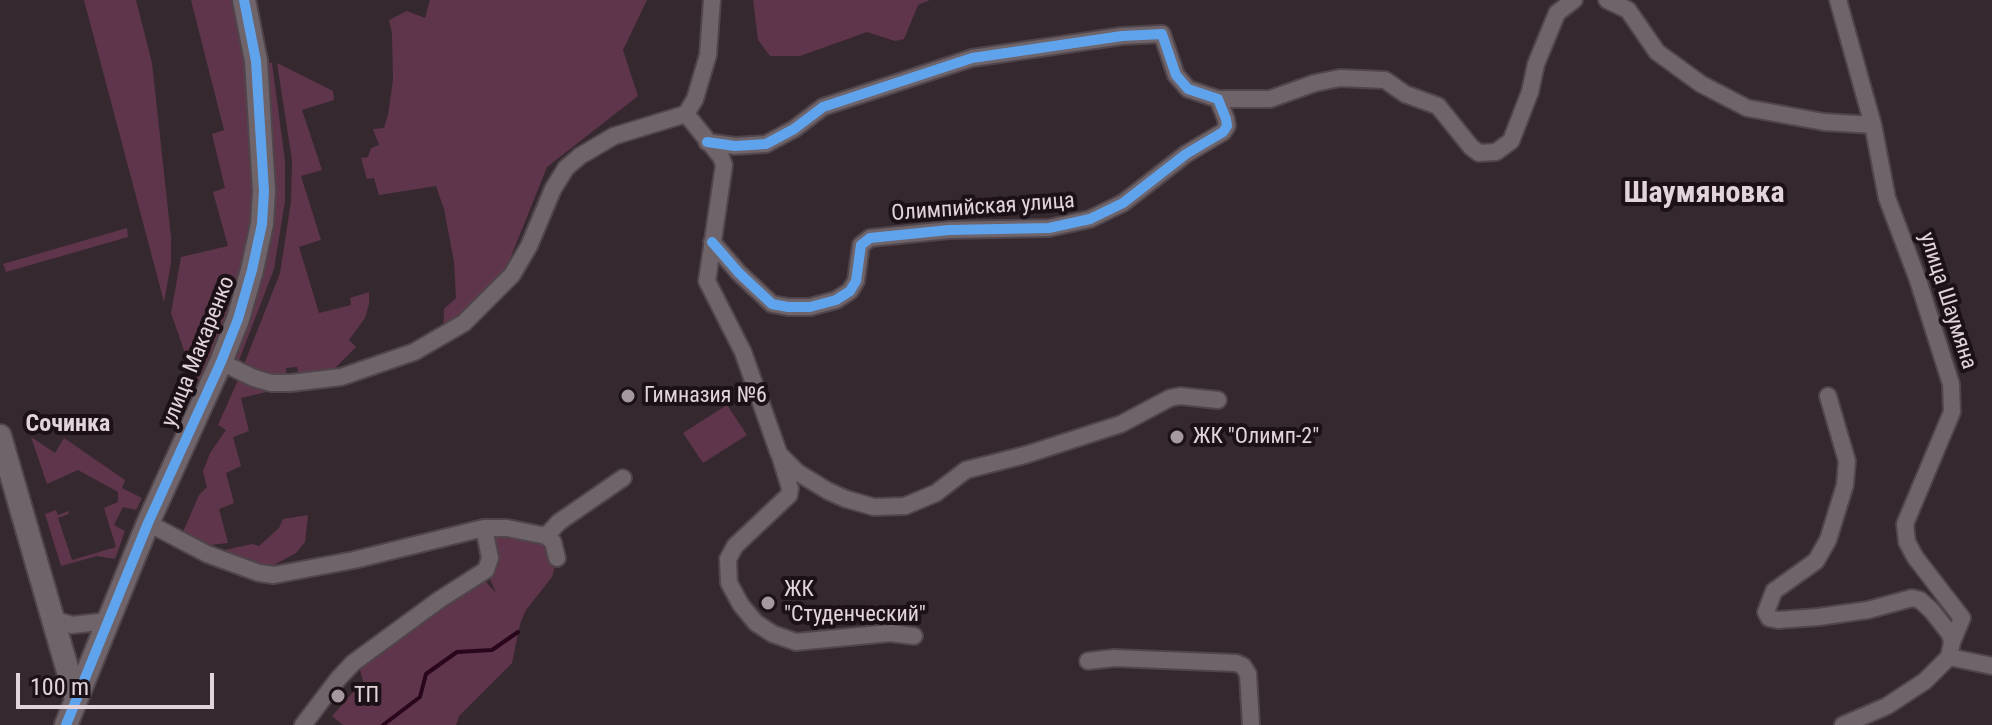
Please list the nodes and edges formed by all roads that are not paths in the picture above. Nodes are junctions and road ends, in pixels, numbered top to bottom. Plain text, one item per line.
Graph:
1 (244, 0) edge
2 (712, 0) edge
3 (1574, 0) edge
4 (1607, 0) edge
5 (1838, 0) edge
6 (1218, 99) junction
7 (686, 114) junction
8 (1873, 125) junction
9 (707, 142) junction
10 (712, 242) junction
11 (221, 362) junction
12 (1828, 396) dead end
13 (1218, 400) dead end
14 (0, 436) edge
15 (779, 454) junction
16 (623, 478) dead end
17 (148, 523) junction
18 (484, 528) junction
19 (546, 536) junction
20 (557, 558) dead end
21 (52, 619) junction
22 (108, 621) junction
23 (914, 636) dead end
24 (1951, 650) junction
25 (1088, 661) dead end
26 (1992, 666) edge
27 (76, 699) junction
28 (311, 721) edge
29 (65, 725) edge
30 (1251, 725) edge
31 (1843, 725) edge

1 - 11 street, улица Макаренко
2 - 7 street
3 - 6 street
4 - 8 street
5 - 8 street, улица Шаумяна
6 - 9 street
6 - 10 street, Олимпийская улица
7 - 9 street
7 - 11 street, улица Макаренко
8 - 24 street, улица Шаумяна
9 - 10 street
10 - 15 street
11 - 17 street, улица Макаренко
12 - 24 street
13 - 15 street
14 - 21 street
15 - 23 street
16 - 19 street
17 - 18 street
17 - 22 street, улица Макаренко
18 - 19 street
18 - 28 street
19 - 20 street
21 - 22 street
21 - 27 street
22 - 27 street, улица Макаренко
24 - 26 street
24 - 31 street
25 - 30 street
27 - 29 street, улица Макаренко

